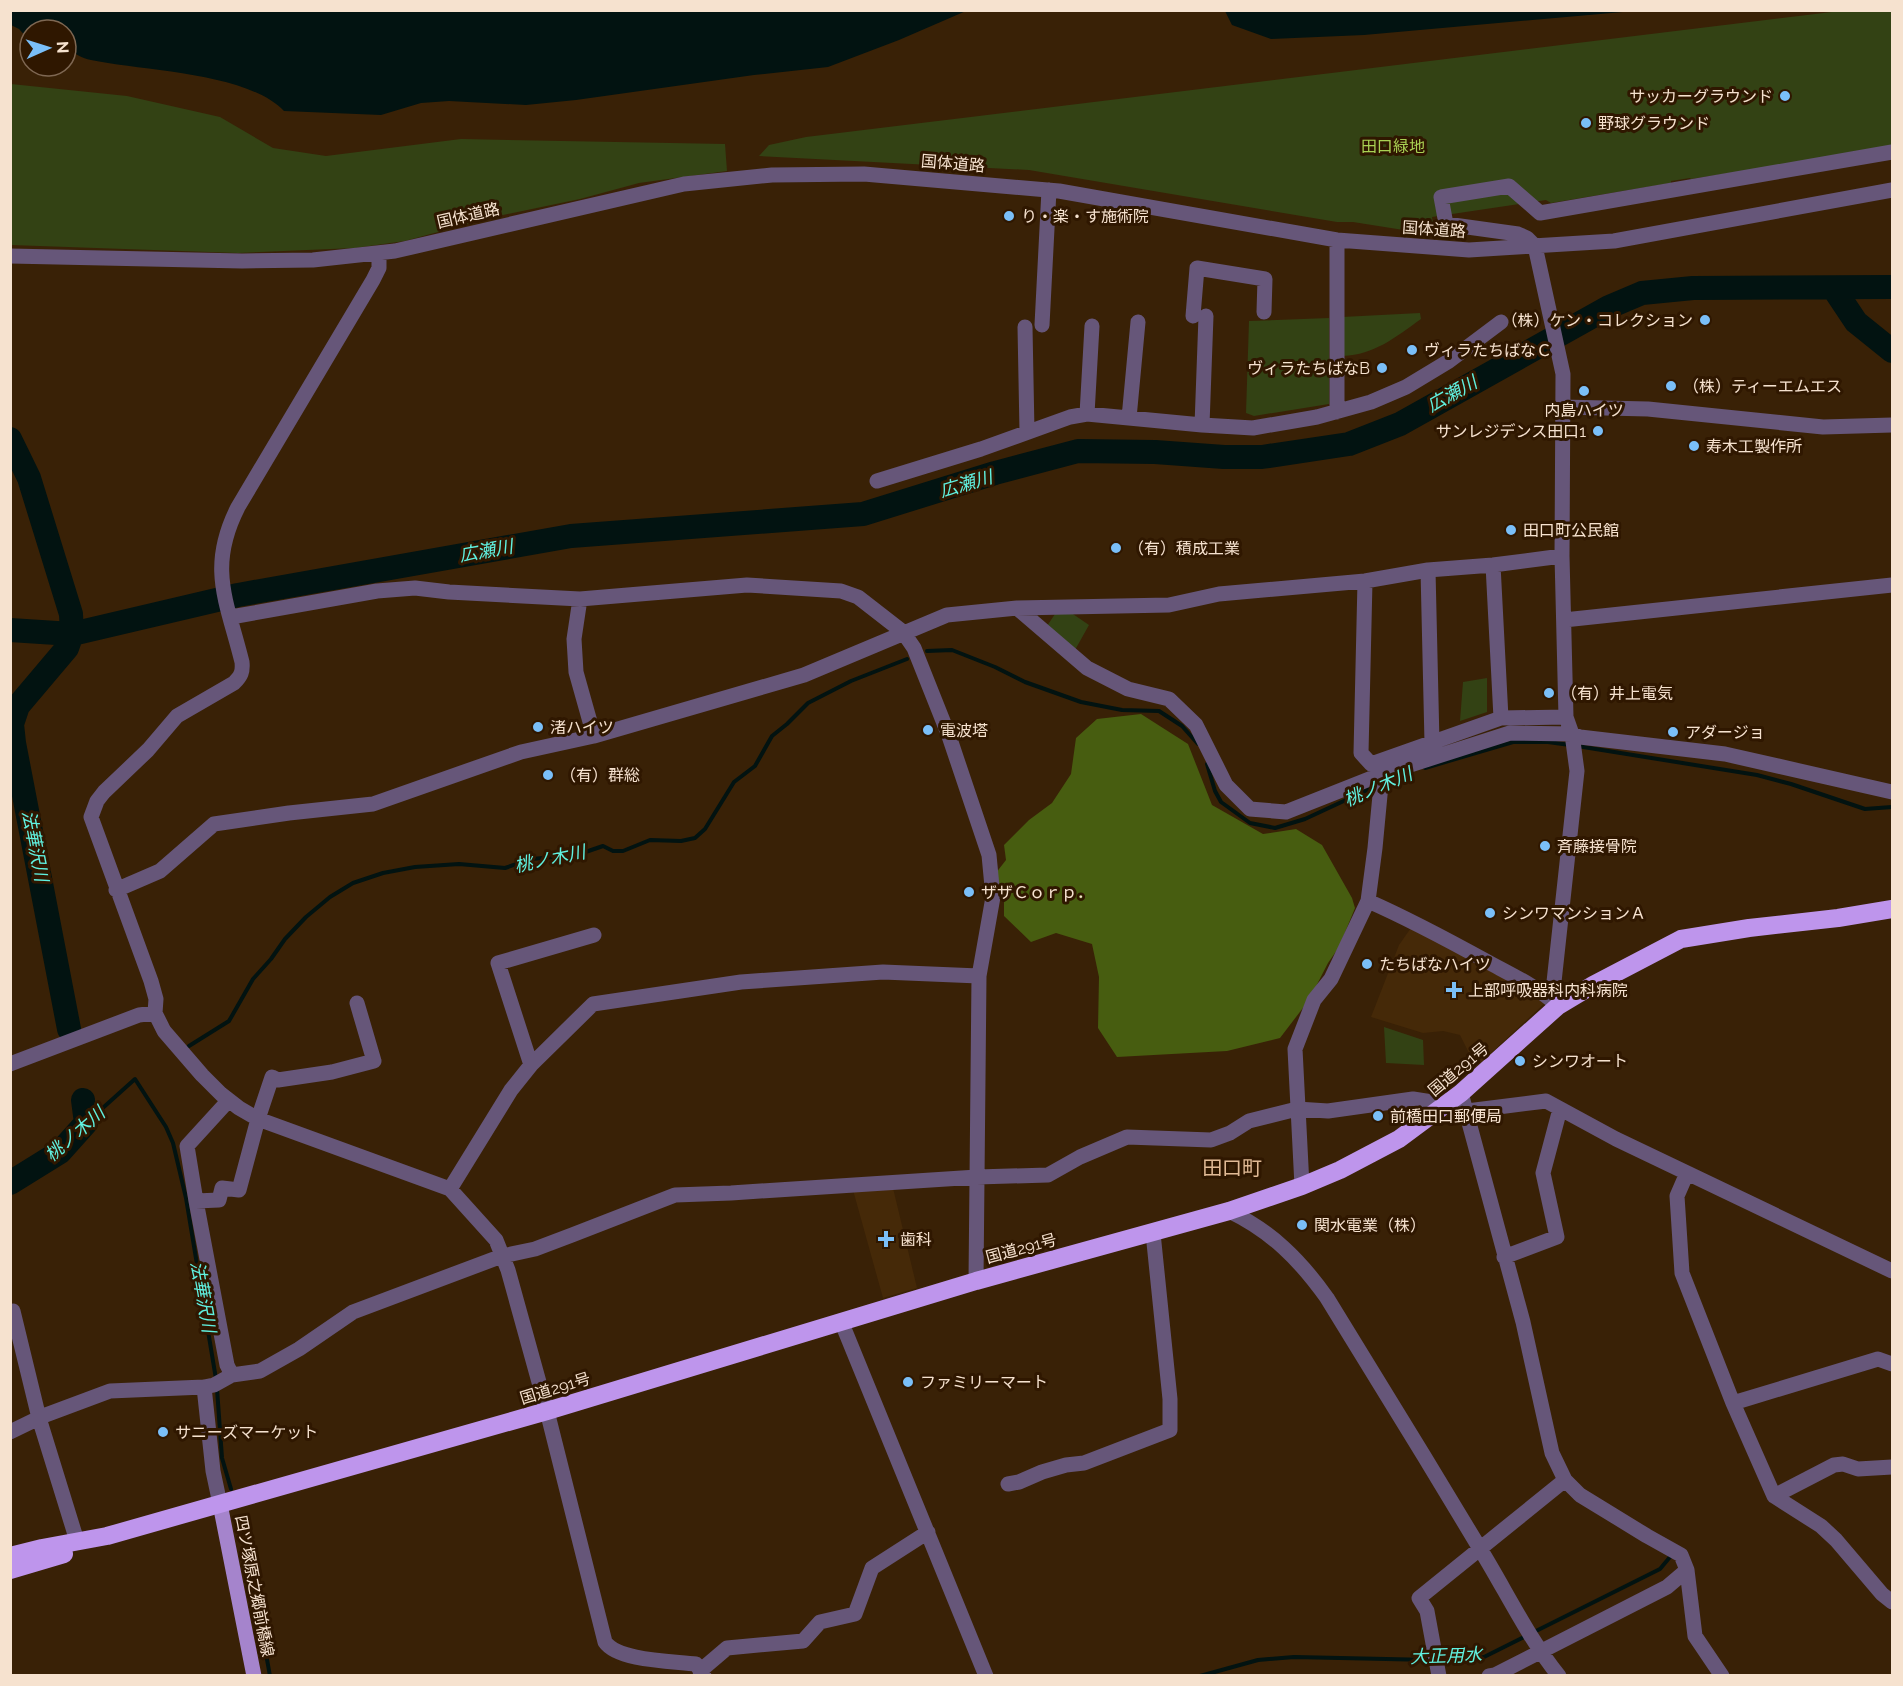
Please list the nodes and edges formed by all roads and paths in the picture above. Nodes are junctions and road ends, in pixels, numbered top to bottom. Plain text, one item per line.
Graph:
1 (1893, 152) edge
2 (1049, 190) junction
3 (1893, 190) edge
4 (1338, 240) junction
5 (1535, 246) junction
6 (379, 253) junction
7 (10, 256) edge
8 (1264, 312) dead end
9 (1138, 322) dead end
10 (1501, 322) dead end
11 (1042, 325) dead end
12 (1092, 326) dead end
13 (1025, 327) dead end
14 (1562, 407) junction
15 (1337, 412) junction
16 (1087, 414) junction
17 (1128, 418) junction
18 (1202, 425) junction
19 (1893, 425) edge
20 (1027, 432) junction
21 (877, 481) dead end
22 (1562, 556) junction
23 (1493, 565) junction
24 (1428, 570) junction
25 (1365, 581) junction
26 (1893, 585) edge
27 (579, 599) junction
28 (1017, 608) junction
29 (230, 614) junction
30 (1564, 620) junction
31 (903, 632) junction
32 (1566, 717) junction
33 (1501, 718) junction
34 (1572, 734) junction
35 (594, 736) junction
36 (1432, 743) junction
37 (1382, 774) junction
38 (1893, 792) edge
39 (116, 890) junction
40 (1368, 901) junction
41 (1893, 909) edge
42 (594, 934) dead end
43 (979, 976) junction
44 (357, 1003) dead end
45 (1558, 1006) junction
46 (155, 1013) junction
47 (10, 1064) edge
48 (531, 1065) junction
49 (1461, 1093) junction
50 (229, 1100) junction
51 (1560, 1108) junction
52 (1297, 1109) junction
53 (1441, 1109) junction
54 (1467, 1111) junction
55 (258, 1119) junction
56 (1687, 1173) junction
57 (977, 1177) junction
58 (1302, 1186) junction
59 (450, 1189) junction
60 (195, 1201) junction
61 (1229, 1211) junction
62 (1153, 1233) junction
63 (502, 1256) junction
64 (1504, 1257) junction
65 (1893, 1271) edge
66 (976, 1281) junction
67 (13, 1311) dead end
68 (841, 1321) junction
69 (1893, 1364) edge
70 (232, 1375) junction
71 (204, 1387) junction
72 (1733, 1403) junction
73 (547, 1411) junction
74 (39, 1418) junction
75 (12, 1435) edge
76 (1893, 1467) edge
77 (1564, 1480) junction
78 (1008, 1484) dead end
79 (1774, 1496) junction
80 (220, 1504) junction
81 (928, 1532) junction
82 (108, 1536) junction
83 (77, 1541) junction
84 (1481, 1549) junction
85 (10, 1556) edge
86 (10, 1570) edge
87 (1687, 1570) junction
88 (1893, 1602) edge
89 (1539, 1648) junction
90 (1437, 1666) edge
91 (702, 1673) edge
92 (254, 1676) edge
93 (986, 1676) edge
94 (1489, 1676) edge
95 (1559, 1676) edge
96 (1722, 1676) edge

1 - 5 street
2 - 4 street, 国体道路
2 - 6 street, 国体道路
2 - 11 street
3 - 5 street, 国体道路
4 - 5 street, 国体道路
4 - 15 street
5 - 14 street
6 - 7 street, 国体道路
6 - 29 street
8 - 18 street
9 - 17 street
10 - 15 street
12 - 16 street
13 - 20 street
14 - 19 street
14 - 22 street
15 - 18 street
16 - 17 street
16 - 20 street
17 - 18 street
20 - 21 street
22 - 23 street
22 - 30 street
23 - 24 street
23 - 33 street
24 - 25 street
24 - 36 street
25 - 28 street
25 - 36 street
26 - 30 street
27 - 29 street
27 - 31 street
27 - 35 street
28 - 31 street
28 - 37 street
29 - 39 street
30 - 32 street
31 - 35 street
31 - 43 street
32 - 33 street
32 - 34 street
33 - 36 street
34 - 37 street
34 - 38 street
34 - 45 street
35 - 39 street
37 - 40 street
39 - 46 street
40 - 45 street
40 - 52 street
41 - 45 highway, 国道291号
42 - 48 street
43 - 48 street
43 - 57 street
44 - 55 street
45 - 49 highway, 国道291号
46 - 47 street
46 - 50 street
48 - 59 street
49 - 53 highway, 国道291号
49 - 54 street
50 - 55 street
50 - 60 street
51 - 54 street
51 - 56 street
51 - 64 street
52 - 53 street
52 - 57 street
52 - 58 street
53 - 58 highway, 国道291号
54 - 64 street
55 - 59 street
55 - 60 street
56 - 65 street
56 - 72 street
57 - 63 street
57 - 66 street
58 - 61 highway, 国道291号
59 - 63 street
60 - 70 street
61 - 62 highway, 国道291号
61 - 84 street
62 - 66 highway, 国道291号
62 - 78 street
63 - 70 street
63 - 73 street
64 - 77 street
66 - 68 highway, 国道291号
67 - 74 street
68 - 73 highway, 国道291号
68 - 81 street
69 - 72 street
70 - 71 street
71 - 74 street
71 - 80 street
72 - 79 street
73 - 80 highway, 国道291号
73 - 91 street
74 - 75 street
74 - 83 street
76 - 79 street
77 - 84 street
77 - 87 street
79 - 88 street
80 - 82 highway, 国道291号
80 - 92 main road, 四ツ塚原之郷前橋線
81 - 91 street
81 - 93 street
82 - 83 highway, 国道291号
82 - 86 highway, 国道291号
83 - 85 highway, 国道291号
84 - 89 street
84 - 90 street
87 - 89 street
87 - 96 street
89 - 94 street
89 - 95 street

